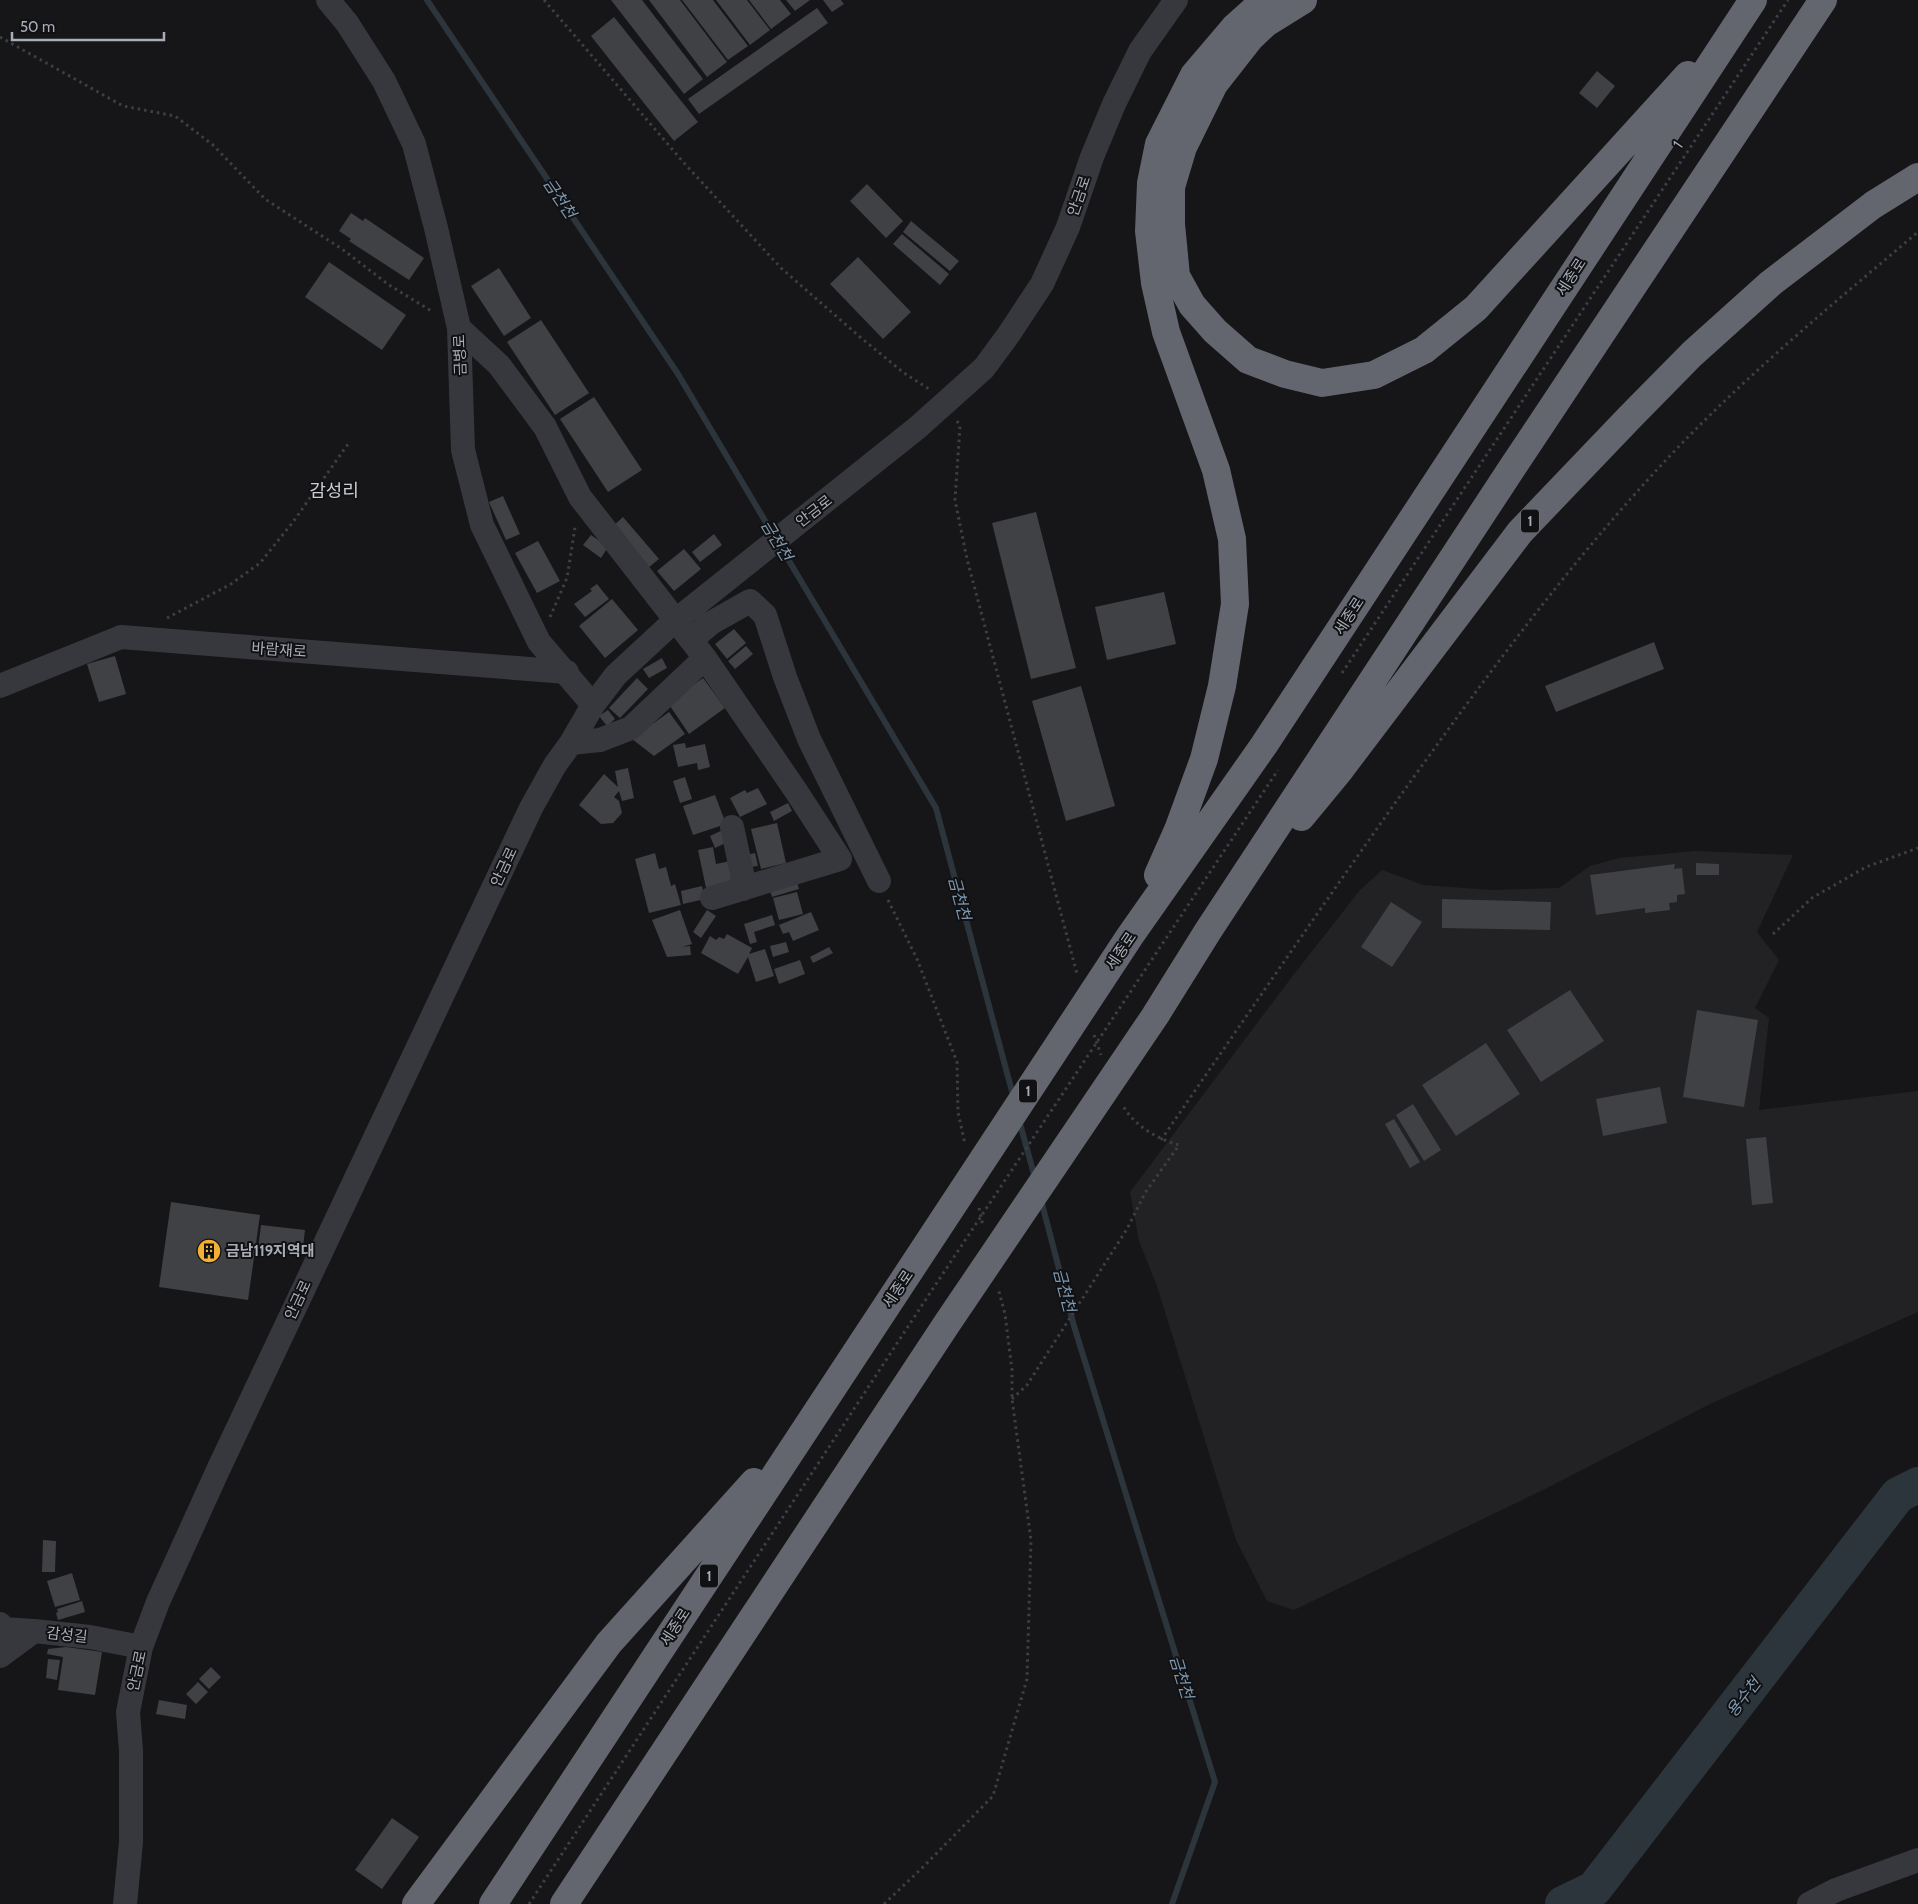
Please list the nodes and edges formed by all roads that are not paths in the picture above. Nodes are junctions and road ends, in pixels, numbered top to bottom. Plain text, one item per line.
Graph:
1 (328, 0) edge
2 (1176, 0) edge
3 (1265, 0) edge
4 (1303, 0) edge
5 (1823, 0) edge
6 (1747, 9) edge
7 (1918, 177) edge
8 (1918, 188) edge
9 (1873, 205) junction
10 (459, 328) junction
11 (698, 649) junction
12 (567, 672) junction
13 (0, 686) edge
14 (593, 705) junction
15 (571, 743) junction
16 (732, 827) dead end
17 (879, 881) road end
18 (743, 889) junction
19 (712, 898) dead end
20 (1208, 930) junction
21 (1130, 936) junction
22 (814, 1416) junction
23 (0, 1624) edge
24 (34, 1631) junction
25 (141, 1647) junction
26 (0, 1656) edge
27 (1918, 1860) edge
28 (125, 1904) edge
29 (416, 1904) edge
30 (493, 1904) edge
31 (564, 1904) edge
32 (1809, 1904) edge

1 - 10 street, 금병로
2 - 14 street, 안금로
3 - 21 highway, 1
4 - 6 highway
5 - 20 highway
6 - 21 highway, 세종로
7 - 9 highway, 1
8 - 9 highway
9 - 20 highway, 1
10 - 11 street
10 - 12 street, 금병로
11 - 15 street
11 - 17 street
11 - 18 street
12 - 13 street, 바람재로
12 - 14 street, 금병로
14 - 15 street, 안금로
15 - 25 street, 안금로
16 - 18 street
18 - 19 street
20 - 31 highway, 1
21 - 22 highway, 세종로 / 1
22 - 29 highway
22 - 30 highway, 세종로 / 1
23 - 24 street
24 - 25 street, 감성길
24 - 26 street, 감성길
25 - 28 street, 안금로
27 - 32 street

